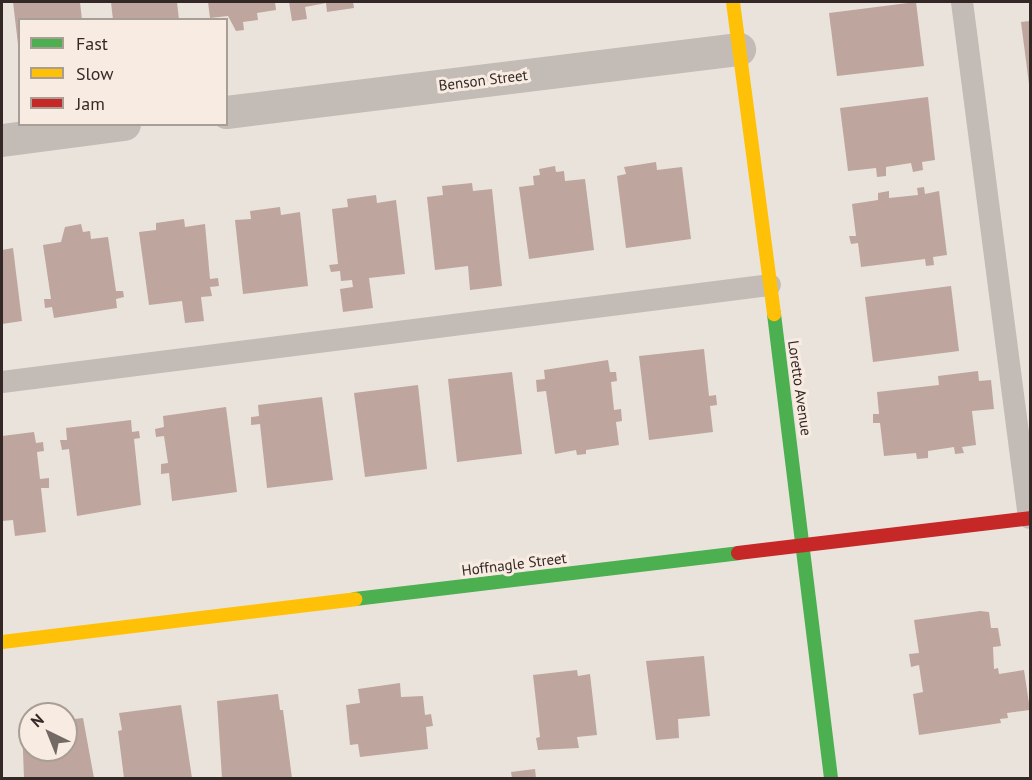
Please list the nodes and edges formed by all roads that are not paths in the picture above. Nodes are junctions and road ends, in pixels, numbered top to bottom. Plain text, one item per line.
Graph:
1 (733, 2) edge
2 (962, 2) edge
3 (739, 49) junction
4 (228, 112) edge
5 (109, 126) edge
6 (2, 140) edge
7 (770, 285) junction
8 (2, 382) edge
9 (1030, 518) edge
10 (805, 546) junction
11 (2, 642) edge
12 (831, 778) edge

1 - 3 street, Loretto Avenue
2 - 9 lane
3 - 4 street, Benson Street
3 - 7 street, Loretto Avenue
5 - 6 street
7 - 8 lane
7 - 10 street, Loretto Avenue
9 - 10 street, Hoffnagle Street
10 - 11 street, Hoffnagle Street
10 - 12 street, Loretto Avenue

